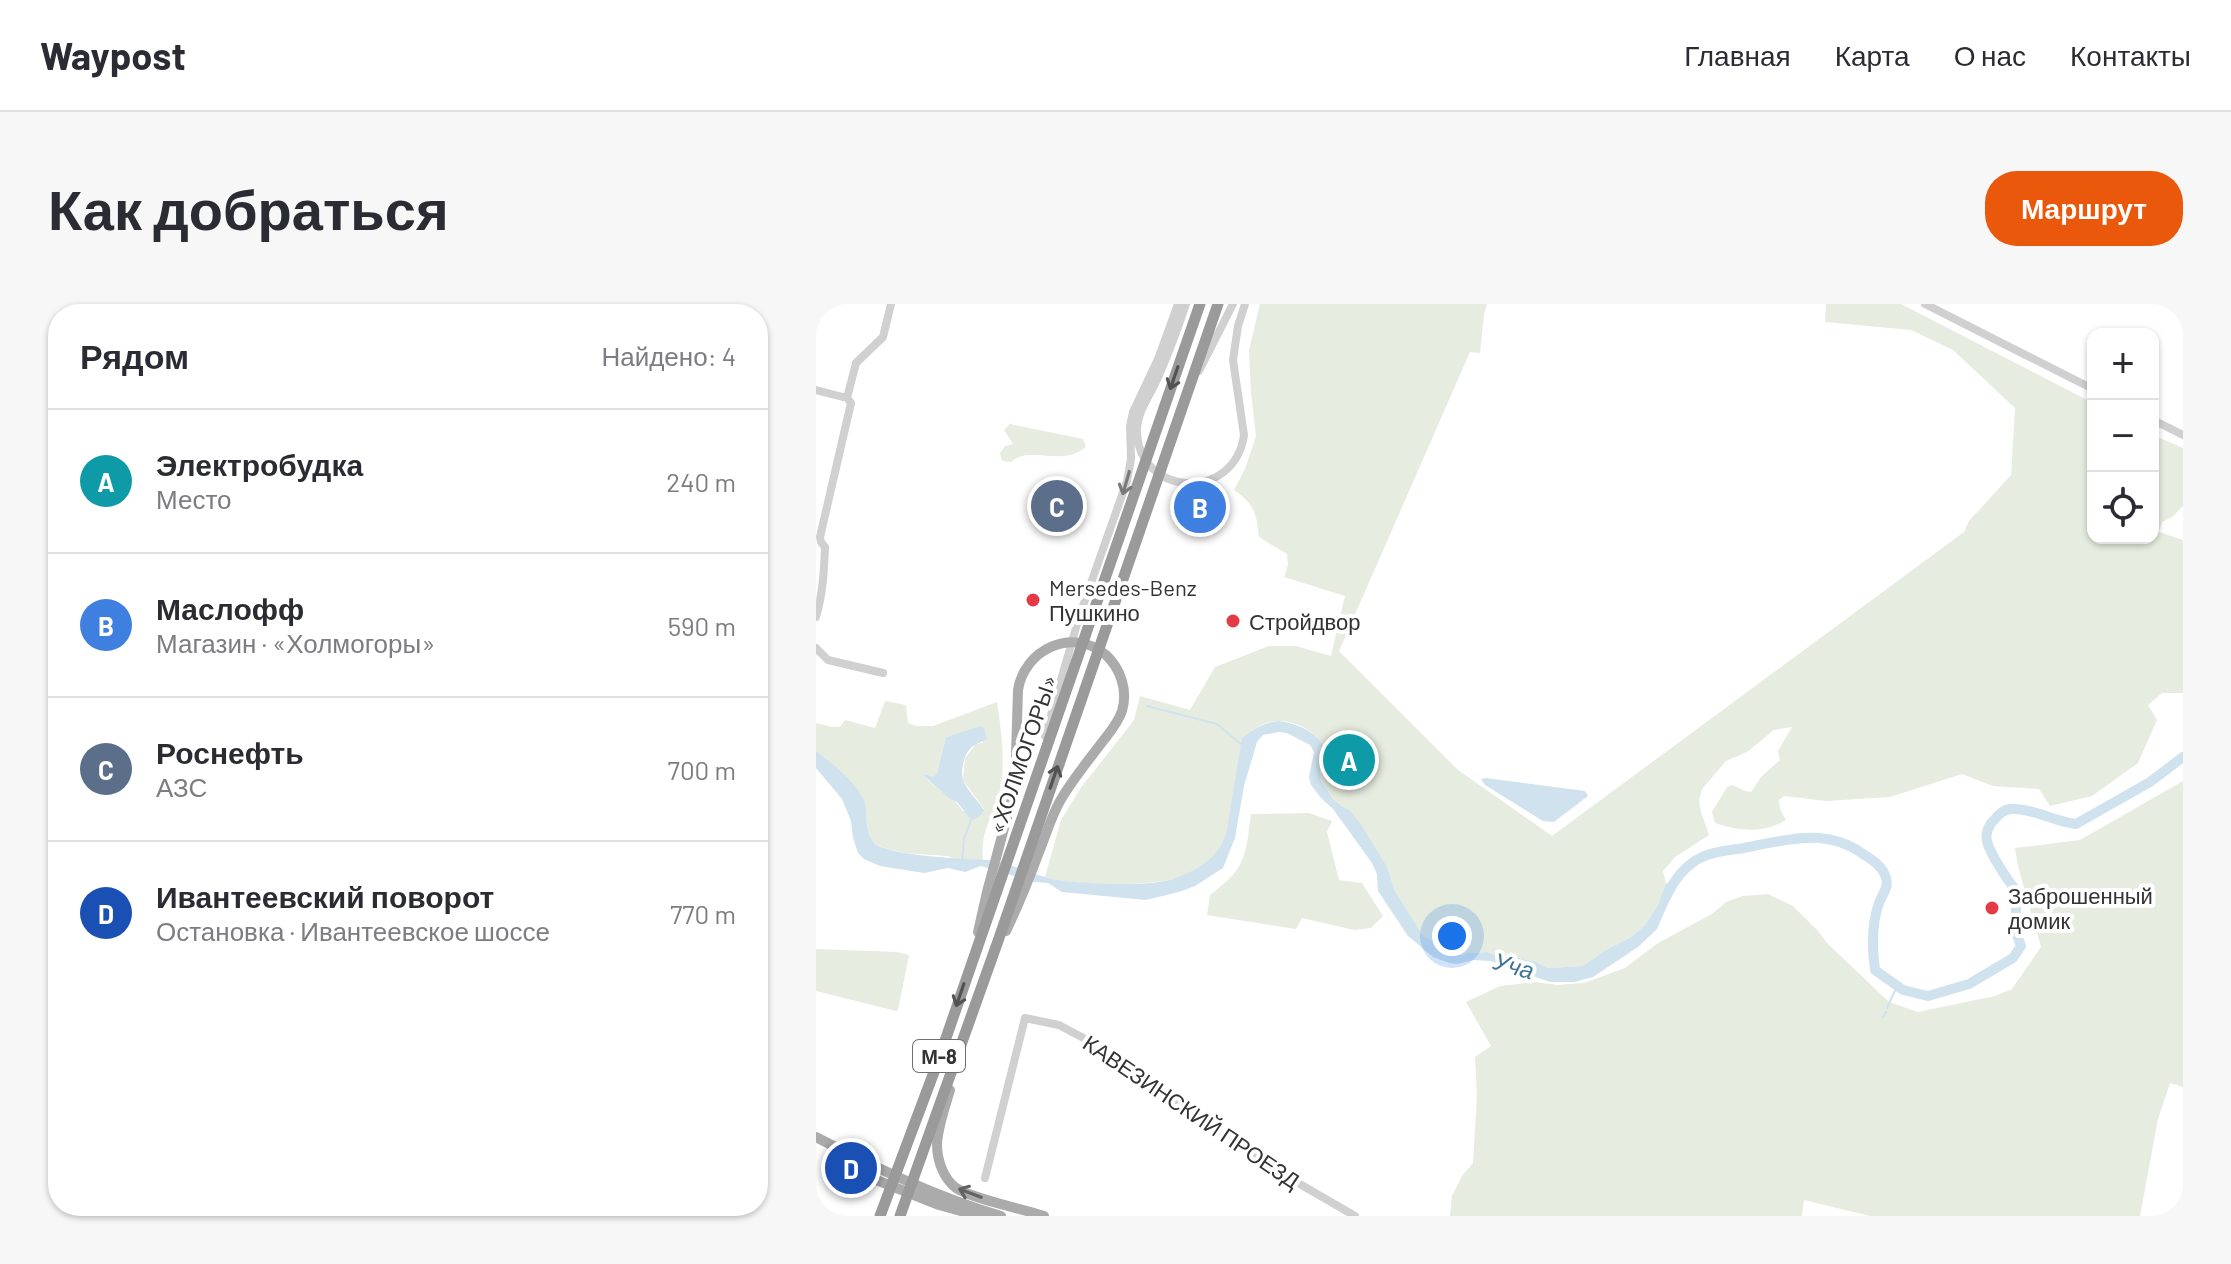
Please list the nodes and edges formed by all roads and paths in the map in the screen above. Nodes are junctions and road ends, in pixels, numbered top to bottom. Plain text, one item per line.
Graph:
1 (891, 304) edge
2 (1178, 304) edge
3 (1186, 304) edge
4 (1200, 304) edge
5 (1218, 304) edge
6 (1233, 304) edge
7 (1245, 304) edge
8 (1925, 304) edge
9 (2087, 386) edge
10 (816, 390) edge
11 (849, 401) junction
12 (1182, 407) junction
13 (2159, 423) edge
14 (2183, 435) edge
15 (816, 617) edge
16 (816, 648) edge
17 (883, 673) dead end
18 (1031, 789) junction
19 (1007, 843) junction
20 (1033, 853) junction
21 (960, 1049) junction
22 (816, 1138) edge
23 (985, 1178) dead end
24 (945, 1204) junction
25 (880, 1216) edge
26 (900, 1216) edge
27 (968, 1216) edge
28 (981, 1216) edge
29 (1001, 1216) edge
30 (1044, 1216) edge
31 (1355, 1216) edge

1 - 11 street
2 -> 18 street
3 - 7 street
4 -> 18 highway, «ХОЛМОГОРЫ» / М-8
5 - 12 highway, «ХОЛМОГОРЫ» / М-8
6 - 12 street
8 - 9 street
10 - 11 street
11 - 15 street
20 -> 12 highway, «ХОЛМОГОРЫ» / М-8
13 - 14 street
16 - 17 street
18 - 19 highway, «ХОЛМОГОРЫ» / М-8
19 - 20 main road
19 -> 25 highway, «ХОЛМОГОРЫ» / М-8
20 - 21 highway, «ХОЛМОГОРЫ» / М-8
21 - 26 highway, «ХОЛМОГОРЫ» / М-8
30 -> 21 main road
22 - 24 main road
23 - 31 street, КАВЕЗИНСКИЙ ПРОЕЗД
24 - 27 main road
24 - 28 main road
24 - 29 main road

